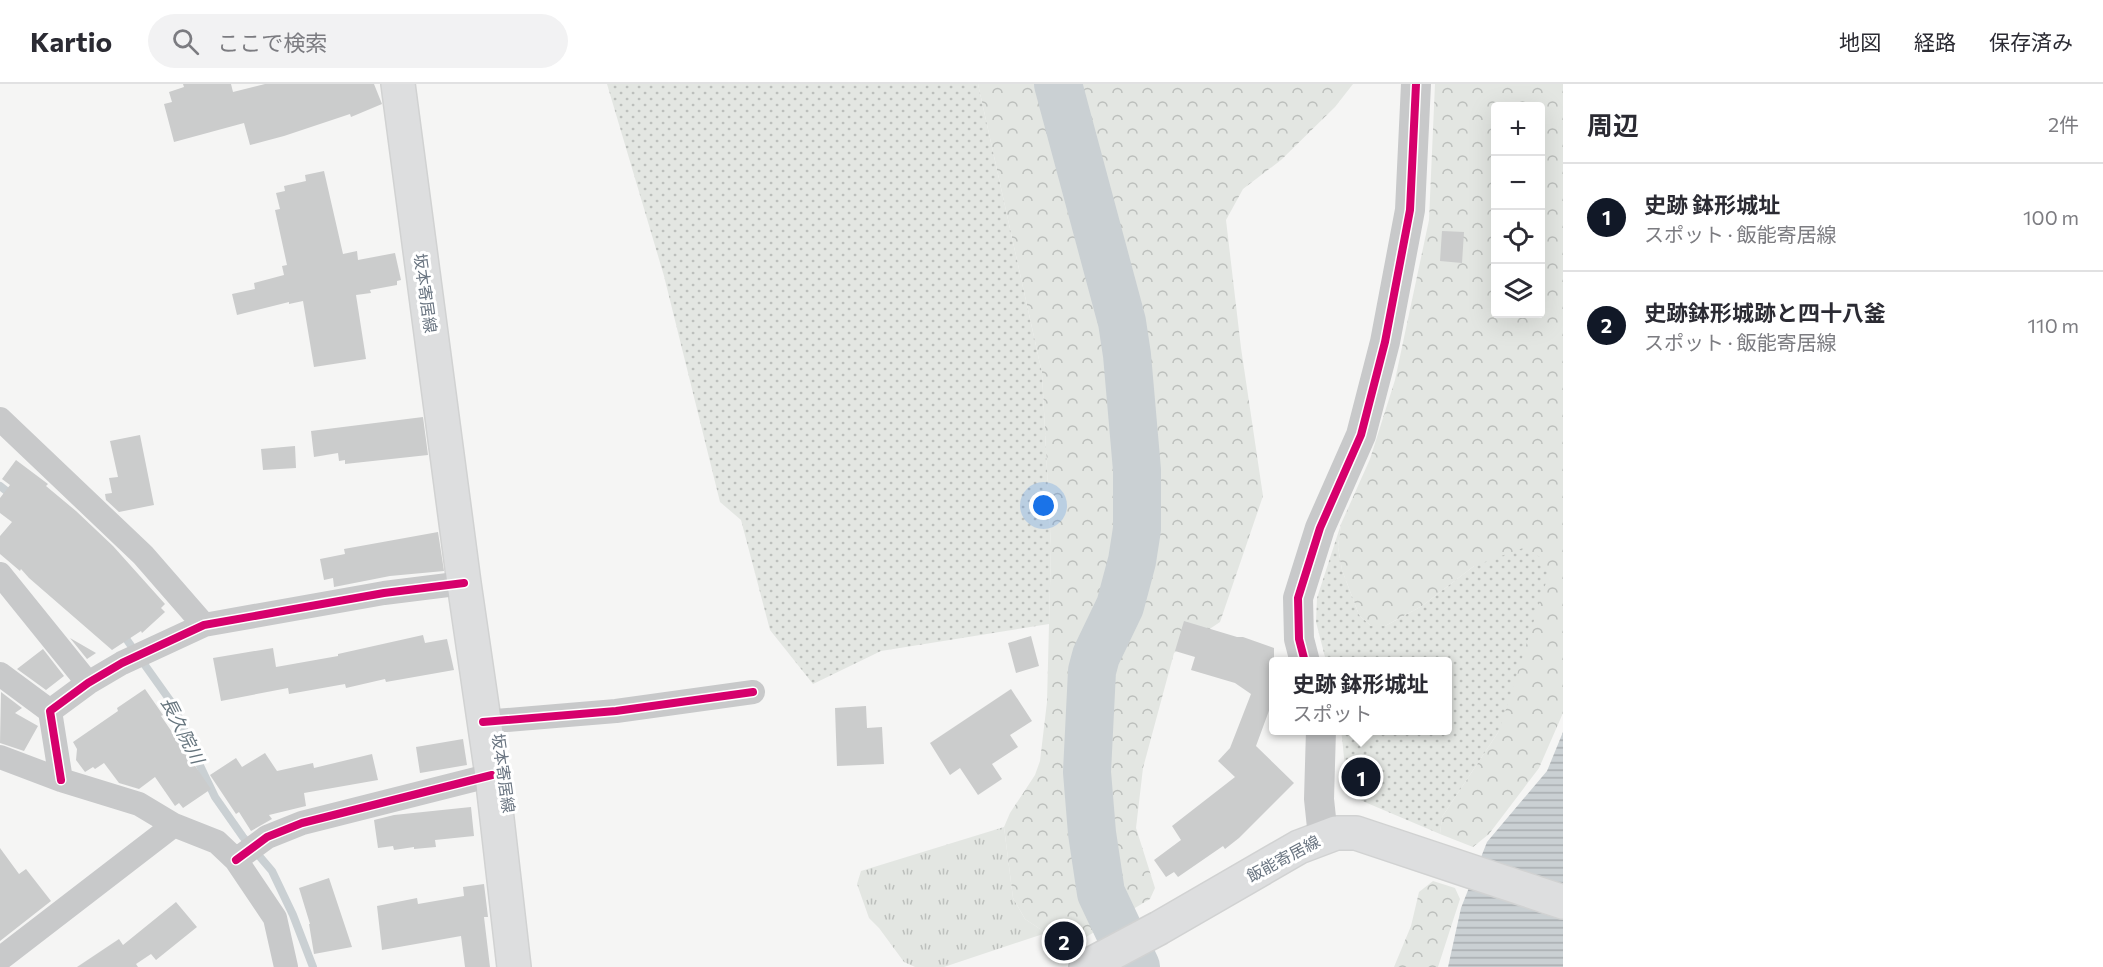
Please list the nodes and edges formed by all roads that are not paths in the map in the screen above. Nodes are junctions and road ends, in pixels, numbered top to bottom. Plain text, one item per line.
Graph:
1 (398, 84) edge
2 (1416, 84) edge
3 (0, 419) edge
4 (0, 574) edge
5 (464, 583) junction
6 (204, 625) junction
7 (1304, 657) edge
8 (0, 674) edge
9 (88, 682) junction
10 (753, 692) dead end
11 (50, 711) junction
12 (483, 722) junction
13 (1321, 735) edge
14 (0, 757) edge
15 (492, 775) junction
16 (61, 780) junction
17 (174, 825) junction
18 (1323, 837) junction
19 (238, 858) junction
20 (1563, 902) edge
21 (0, 959) edge
22 (286, 967) edge
23 (514, 967) edge
24 (1086, 967) edge

1 - 5 main road, 坂本寄居線
2 - 7 street
3 - 6 street
4 - 9 street
5 - 6 street
5 - 12 main road, 坂本寄居線
6 - 9 street
8 - 11 street
9 - 11 street
10 - 12 street
11 - 16 street
12 - 15 main road, 坂本寄居線
13 - 18 street
14 - 16 street
15 - 19 street
15 - 23 main road, 坂本寄居線
16 - 17 street
17 - 19 street
17 - 21 street
18 - 20 main road, 飯能寄居線
18 - 24 main road, 飯能寄居線
19 - 22 street

